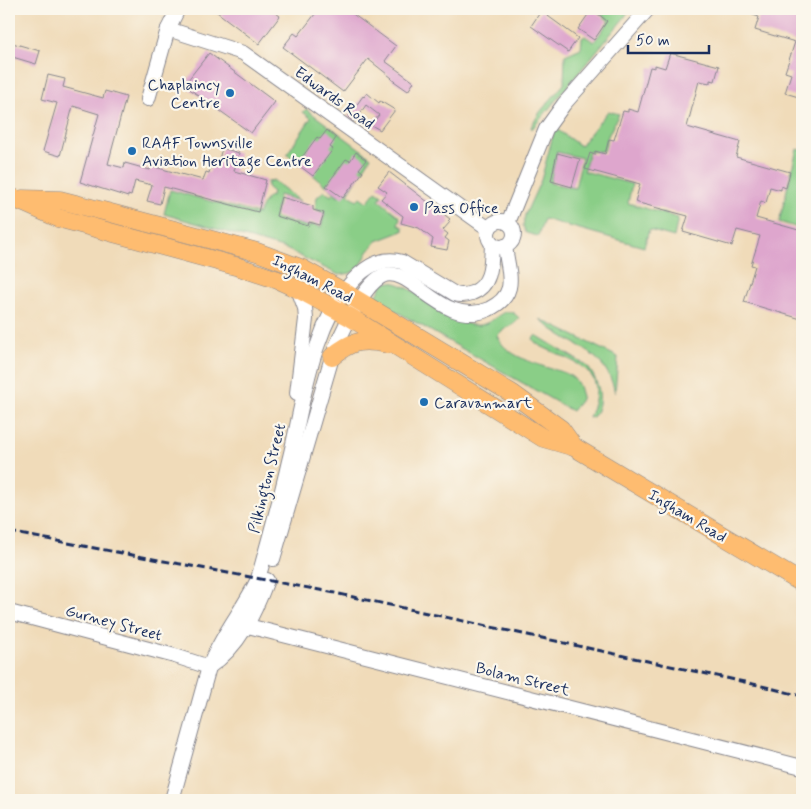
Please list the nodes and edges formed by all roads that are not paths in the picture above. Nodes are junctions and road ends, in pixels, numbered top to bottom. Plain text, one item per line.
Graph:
1 (178, 9) edge
2 (648, 9) edge
3 (168, 29) junction
4 (148, 98) dead end
5 (11, 198) edge
6 (508, 223) junction
7 (495, 239) junction
8 (298, 289) junction
9 (352, 297) junction
10 (334, 308) junction
11 (350, 317) junction
12 (397, 346) junction
13 (332, 356) junction
14 (574, 447) junction
15 (289, 463) junction
16 (802, 583) edge
17 (9, 612) edge
18 (242, 622) junction
19 (209, 666) junction
20 (802, 767) edge
21 (172, 800) edge

1 - 3 street
2 - 6 street
3 - 4 street
3 - 7 street, Edwards Road
5 - 8 main road, Ingham Road
5 - 9 main road, Ingham Road
6 - 7 street
6 - 7 street
7 - 9 street
7 - 9 street
8 - 10 main road, Ingham Road
8 - 15 street
9 - 10 street, Pilkington Street
9 - 11 street, Pilkington Street
9 - 14 main road, Ingham Road
10 - 11 main road, Ingham Road
10 - 15 street, Pilkington Street
11 - 12 main road, Ingham Road
11 - 13 street, Pilkington Street
12 - 13 main road
12 - 14 main road, Ingham Road
13 - 18 street, Pilkington Street
14 - 16 main road, Ingham Road
15 - 18 street, Pilkington Street
17 - 19 street, Gurney Street
18 - 19 street, Pilkington Street
18 - 20 street, Bolam Street
19 - 21 street, Pilkington Street

